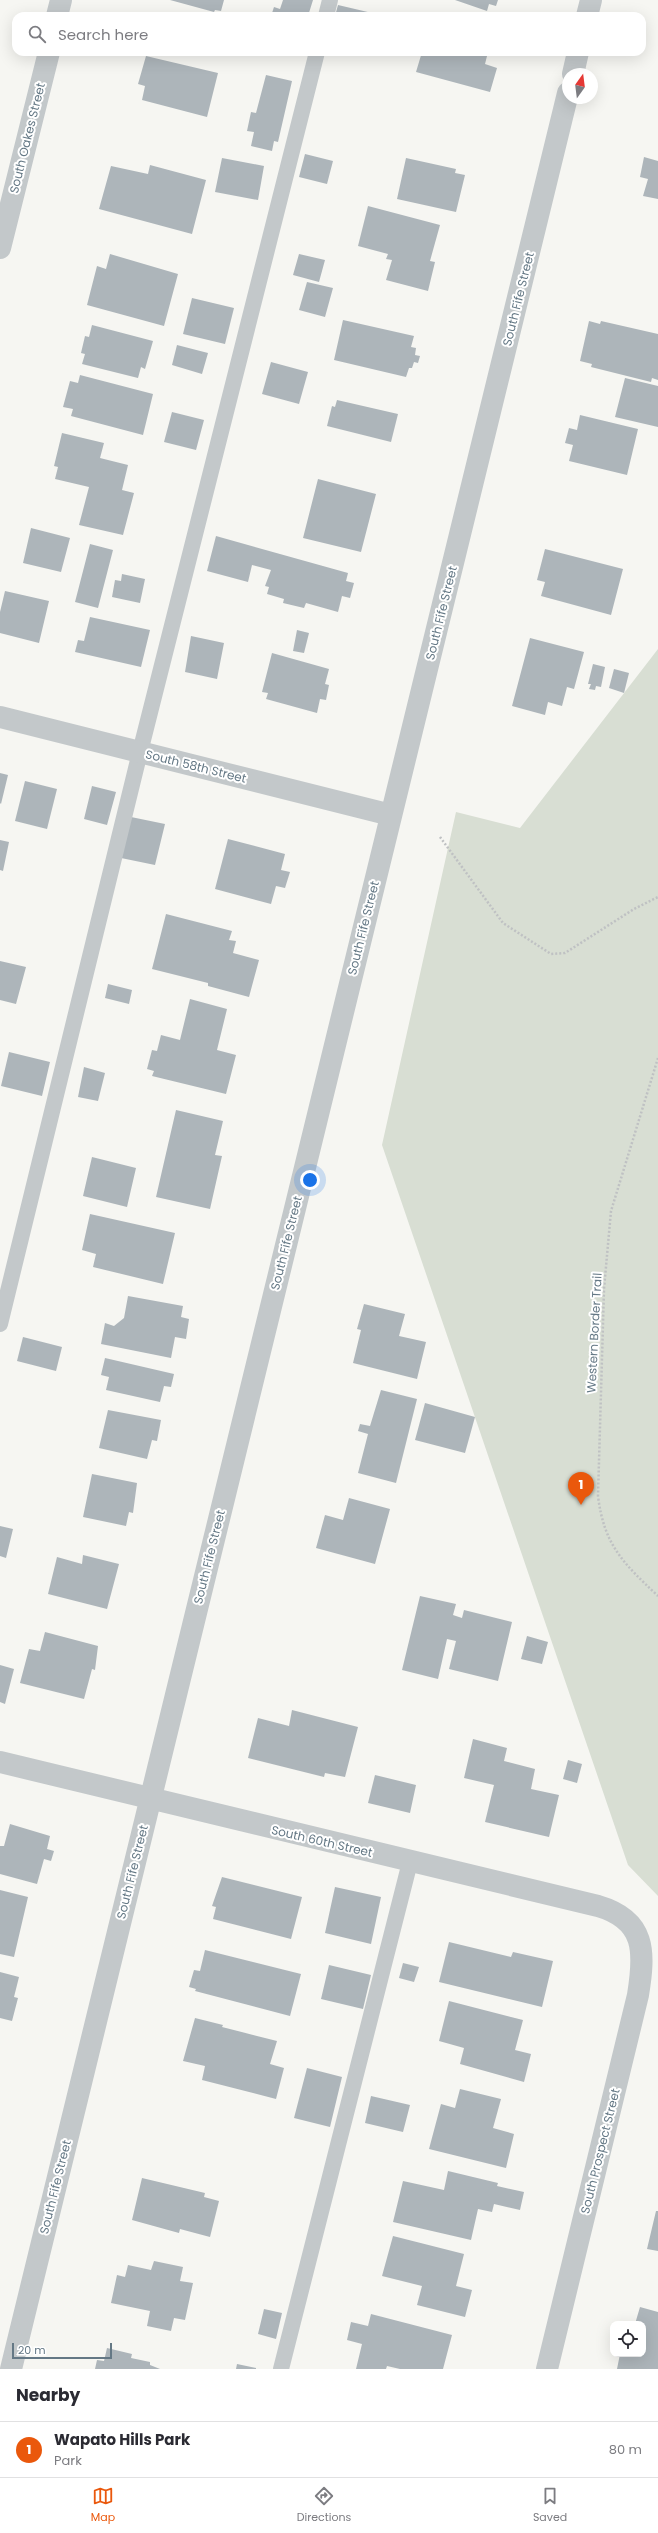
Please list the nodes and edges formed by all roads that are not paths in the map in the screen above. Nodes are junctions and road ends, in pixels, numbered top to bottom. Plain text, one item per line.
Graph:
1 (61, 0) edge
2 (330, 0) edge
3 (591, 0) edge
4 (58, 12) edge
5 (327, 12) edge
6 (588, 12) edge
7 (47, 56) edge
8 (316, 56) edge
9 (577, 56) edge
10 (574, 68) edge
11 (565, 104) edge
12 (0, 248) edge
13 (0, 717) edge
14 (140, 752) junction
15 (391, 814) junction
16 (0, 1324) edge
17 (0, 1762) edge
18 (150, 1800) junction
19 (410, 1862) junction
20 (636, 1932) joint
21 (11, 2369) edge
22 (281, 2369) edge
23 (547, 2369) edge

1 - 4 street
2 - 5 lane
3 - 6 street
7 - 12 street, South Oakes Street
8 - 14 lane
9 - 10 street
11 - 15 street, South Fife Street
13 - 14 street, South 58th Street
14 - 15 street, South 58th Street
14 - 16 lane
15 - 18 street, South Fife Street
17 - 18 street, South 60th Street
18 - 19 street, South 60th Street
18 - 21 street, South Fife Street
19 - 20 street, South 60th Street
19 - 22 lane
20 - 23 street, South Prospect Street

